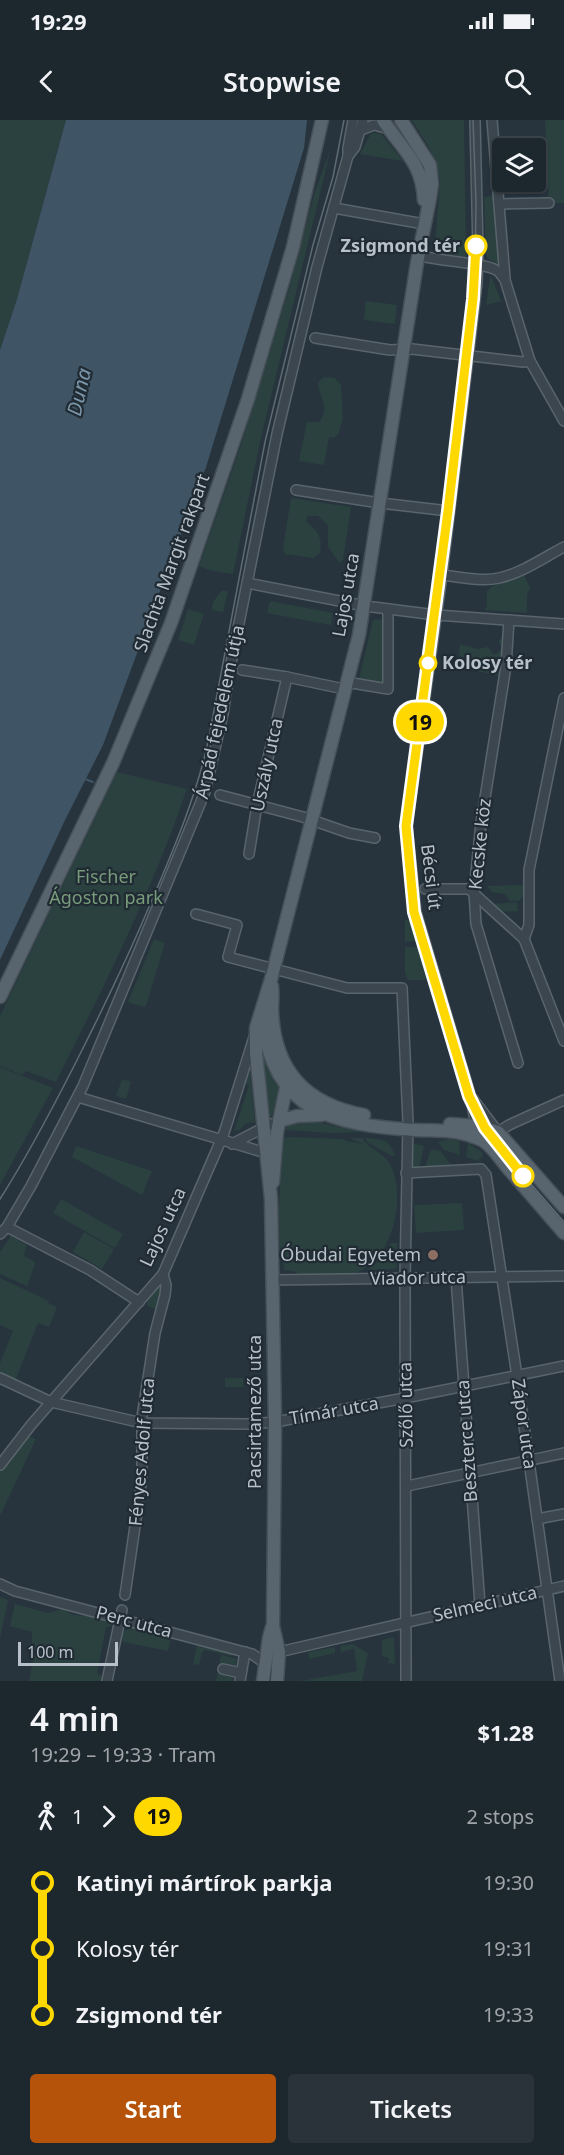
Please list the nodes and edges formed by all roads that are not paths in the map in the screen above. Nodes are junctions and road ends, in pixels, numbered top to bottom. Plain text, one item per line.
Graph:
1 (322, 120) edge
2 (352, 120) edge
3 (363, 120) edge
4 (401, 120) edge
5 (475, 120) edge
6 (492, 120) edge
7 (387, 125) edge
8 (360, 130) junction
9 (348, 156) junction
10 (549, 203) dead end
11 (499, 204) junction
12 (334, 208) junction
13 (425, 218) junction
14 (419, 255) junction
15 (478, 265) junction
16 (505, 280) junction
17 (315, 338) dead end
18 (404, 349) junction
19 (468, 355) junction
20 (530, 361) junction
21 (564, 421) edge
22 (296, 490) dead end
23 (380, 504) junction
24 (449, 511) junction
25 (564, 547) edge
26 (442, 575) junction
27 (247, 583) junction
28 (365, 606) junction
29 (388, 609) junction
30 (436, 615) junction
31 (509, 621) junction
32 (564, 624) edge
33 (242, 670) dead end
34 (287, 677) junction
35 (345, 686) junction
36 (564, 698) edge
37 (220, 795) dead end
38 (257, 805) junction
39 (311, 821) junction
40 (375, 838) dead end
41 (249, 854) dead end
42 (425, 889) dead end
43 (474, 892) junction
44 (196, 914) dead end
45 (524, 939) junction
46 (273, 973) junction
47 (0, 998) edge
48 (265, 999) junction
49 (256, 1028) junction
50 (564, 1041) edge
51 (256, 1053) joint
52 (518, 1063) dead end
53 (285, 1064) junction
54 (286, 1087) junction
55 (470, 1094) junction
56 (78, 1097) junction
57 (564, 1100) edge
58 (327, 1115) junction
59 (280, 1116) junction
60 (472, 1122) junction
61 (407, 1126) junction
62 (263, 1128) junction
63 (498, 1132) junction
64 (220, 1141) junction
65 (486, 1143) junction
66 (232, 1144) junction
67 (266, 1153) junction
68 (406, 1173) junction
69 (271, 1199) junction
70 (564, 1207) edge
71 (4, 1231) edge
72 (564, 1233) edge
73 (162, 1274) junction
74 (564, 1276) edge
75 (503, 1277) junction
76 (405, 1278) junction
77 (456, 1278) junction
78 (272, 1280) junction
79 (139, 1302) junction
80 (564, 1366) edge
81 (517, 1376) junction
82 (0, 1378) edge
83 (463, 1386) junction
84 (405, 1398) junction
85 (51, 1402) junction
86 (274, 1422) junction
87 (142, 1424) junction
88 (564, 1452) edge
89 (529, 1459) junction
90 (0, 1465) edge
91 (470, 1471) junction
92 (407, 1486) junction
93 (564, 1514) edge
94 (537, 1519) junction
95 (0, 1584) edge
96 (564, 1586) edge
97 (547, 1589) junction
98 (125, 1595) dead end
99 (480, 1605) junction
100 (121, 1614) junction
101 (406, 1623) junction
102 (273, 1626) junction
103 (245, 1652) junction
104 (279, 1652) junction
105 (266, 1664) junction
106 (223, 1669) dead end
107 (241, 1677) edge
108 (107, 1681) edge
109 (263, 1681) edge
110 (270, 1681) edge
111 (277, 1681) edge
112 (406, 1681) edge
113 (560, 1681) edge

1 - 47 main road, Slachta Margit rakpart
2 - 9 street, Árpád fejedelem útja
3 - 8 street, Árpád fejedelem útja
4 - 13 main road
5 - 15 street
6 - 11 street
7 - 8 street
7 - 13 main road
8 - 9 street, Árpád fejedelem útja
9 - 12 street, Árpád fejedelem útja
10 - 11 street
11 - 16 street
12 - 13 street
12 - 27 street, Árpád fejedelem útja
13 - 14 main road, Lajos utca
14 - 15 street
14 - 18 main road, Lajos utca
15 - 16 street
15 - 19 street, Bécsi út
16 - 20 street
17 - 18 street
18 - 19 street
18 - 23 main road, Lajos utca
19 - 20 street
19 - 24 street, Bécsi út
20 - 21 street
22 - 23 street
23 - 24 street
23 - 28 main road, Lajos utca
24 - 26 street, Bécsi út
25 - 26 street
26 - 30 street, Bécsi út
27 - 28 street
27 - 56 street, Árpád fejedelem útja
28 - 29 street
28 - 35 main road, Lajos utca
29 - 30 street
29 - 35 street
30 - 31 street
30 - 55 street, Bécsi út
31 - 32 street
31 - 43 street, Kecske köz
33 - 34 street
34 - 35 street
34 - 38 street, Uszály utca
35 - 39 main road, Lajos utca
36 - 45 street
37 - 38 street
38 - 39 street
38 - 41 street, Uszály utca
39 - 40 street
39 - 46 main road, Lajos utca
42 - 43 street
43 - 45 street
43 - 52 street, Kecske köz
44 - 46 street
45 - 50 street
46 - 48 main road, Lajos utca
46 - 53 main road, Lajos utca
46 - 61 street, Szőlő utca
48 - 49 main road, Lajos utca
48 - 54 main road
49 - 51 main road, Lajos utca
49 - 64 street, Lajos utca
51 - 62 main road, Pacsirtamező utca
53 - 54 main road, Pacsirtamező utca
53 - 61 main road
54 - 58 main road
54 - 59 main road, Pacsirtamező utca
55 - 60 street, Bécsi út
55 - 63 street, Bécsi út
56 - 64 street
56 - 71 street, Árpád fejedelem útja
57 - 63 street
58 - 59 main road
58 - 61 main road
59 - 62 street
59 - 69 main road, Pacsirtamező utca
60 - 61 main road
60 - 63 main road
60 - 65 street, Bécsi út
61 - 65 main road
61 - 68 street, Szőlő utca
62 - 66 street
62 - 67 main road, Pacsirtamező utca
63 - 70 main road, Bécsi út
64 - 66 street
64 - 73 street, Lajos utca
65 - 72 main road, Bécsi út
66 - 67 street
67 - 69 main road, Pacsirtamező utca
68 - 75 street, Zápor utca
68 - 76 street, Szőlő utca
69 - 78 main road, Pacsirtamező utca
71 - 79 street
73 - 79 street, Lajos utca
73 - 87 street, Fényes Adolf utca
74 - 75 street, Viador utca
75 - 77 street, Viador utca
75 - 81 street, Zápor utca
76 - 77 street, Viador utca
76 - 78 street, Viador utca
76 - 84 street, Szőlő utca
77 - 83 street, Beszterce utca
78 - 86 main road, Pacsirtamező utca
79 - 85 street, Lajos utca
80 - 81 street, Tímár utca
81 - 83 street, Tímár utca
81 - 89 street, Zápor utca
82 - 85 street, Tímár utca
83 - 84 street, Tímár utca
83 - 91 street, Beszterce utca
84 - 86 street, Tímár utca
84 - 92 street, Szőlő utca
85 - 87 street, Tímár utca
85 - 90 street, Lajos utca
86 - 87 street, Tímár utca
86 - 102 main road, Pacsirtamező utca
87 - 98 street, Fényes Adolf utca
88 - 89 street
89 - 91 street
89 - 94 street, Zápor utca
91 - 92 street
91 - 99 street, Beszterce utca
92 - 101 street, Szőlő utca
93 - 94 street
94 - 97 street, Zápor utca
95 - 100 street, Perc utca
96 - 97 street, Selmeci utca
97 - 99 street, Selmeci utca
97 - 113 street, Zápor utca
99 - 101 street, Selmeci utca
100 - 103 street, Perc utca
100 - 108 street
101 - 104 street, Selmeci utca
101 - 112 street, Szőlő utca
102 - 104 main road, Pacsirtamező utca
102 - 105 main road, Pacsirtamező utca
103 - 105 street, Perc utca
103 - 107 street
104 - 111 main road, Pacsirtamező utca
105 - 109 main road, Pacsirtamező utca
105 - 110 street, Pacsirtamező utca
106 - 107 street

